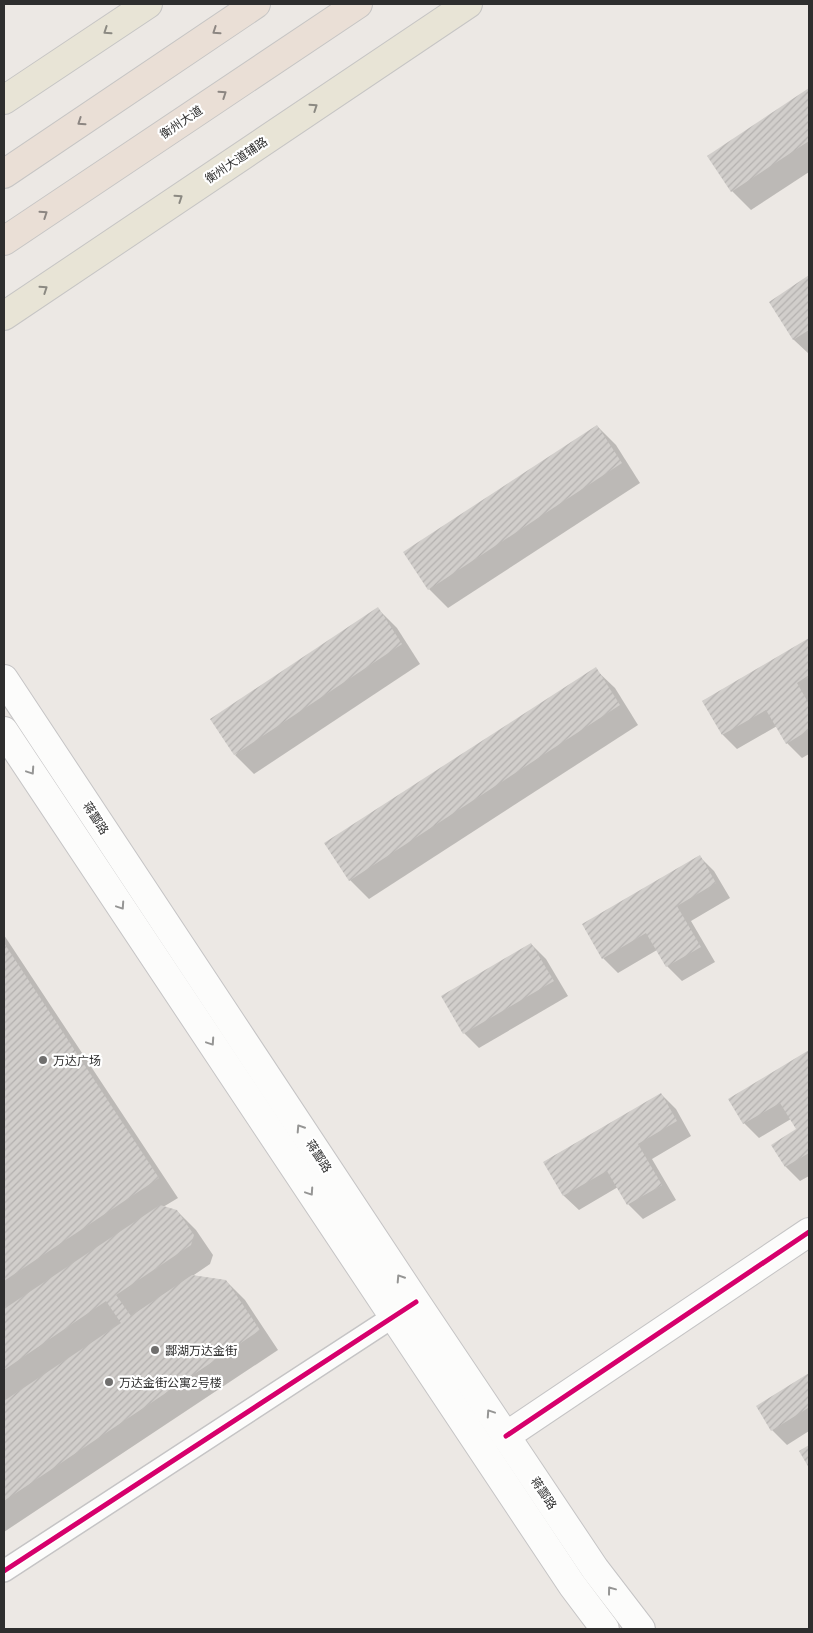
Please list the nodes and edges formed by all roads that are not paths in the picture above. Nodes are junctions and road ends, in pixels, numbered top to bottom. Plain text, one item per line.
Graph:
1 (148, 4) edge
2 (256, 4) edge
3 (358, 4) edge
4 (468, 4) edge
5 (4, 100) edge
6 (4, 174) edge
7 (4, 241) edge
8 (4, 316) edge
9 (4, 679) edge
10 (4, 730) edge
11 (809, 1232) edge
12 (416, 1302) junction
13 (393, 1316) junction
14 (506, 1436) junction
15 (4, 1571) edge
16 (606, 1629) edge
17 (641, 1629) edge

1 -> 5 main road
2 -> 6 highway
7 -> 3 highway, 衡州大道
8 -> 4 main road, 衡州大道辅路
12 -> 9 main road, 蒋酃路
10 -> 13 main road
11 - 14 main road
12 - 13 street
14 -> 12 main road, 蒋酃路
13 - 15 street
13 - 16 main road
17 -> 14 main road, 蒋酃路

